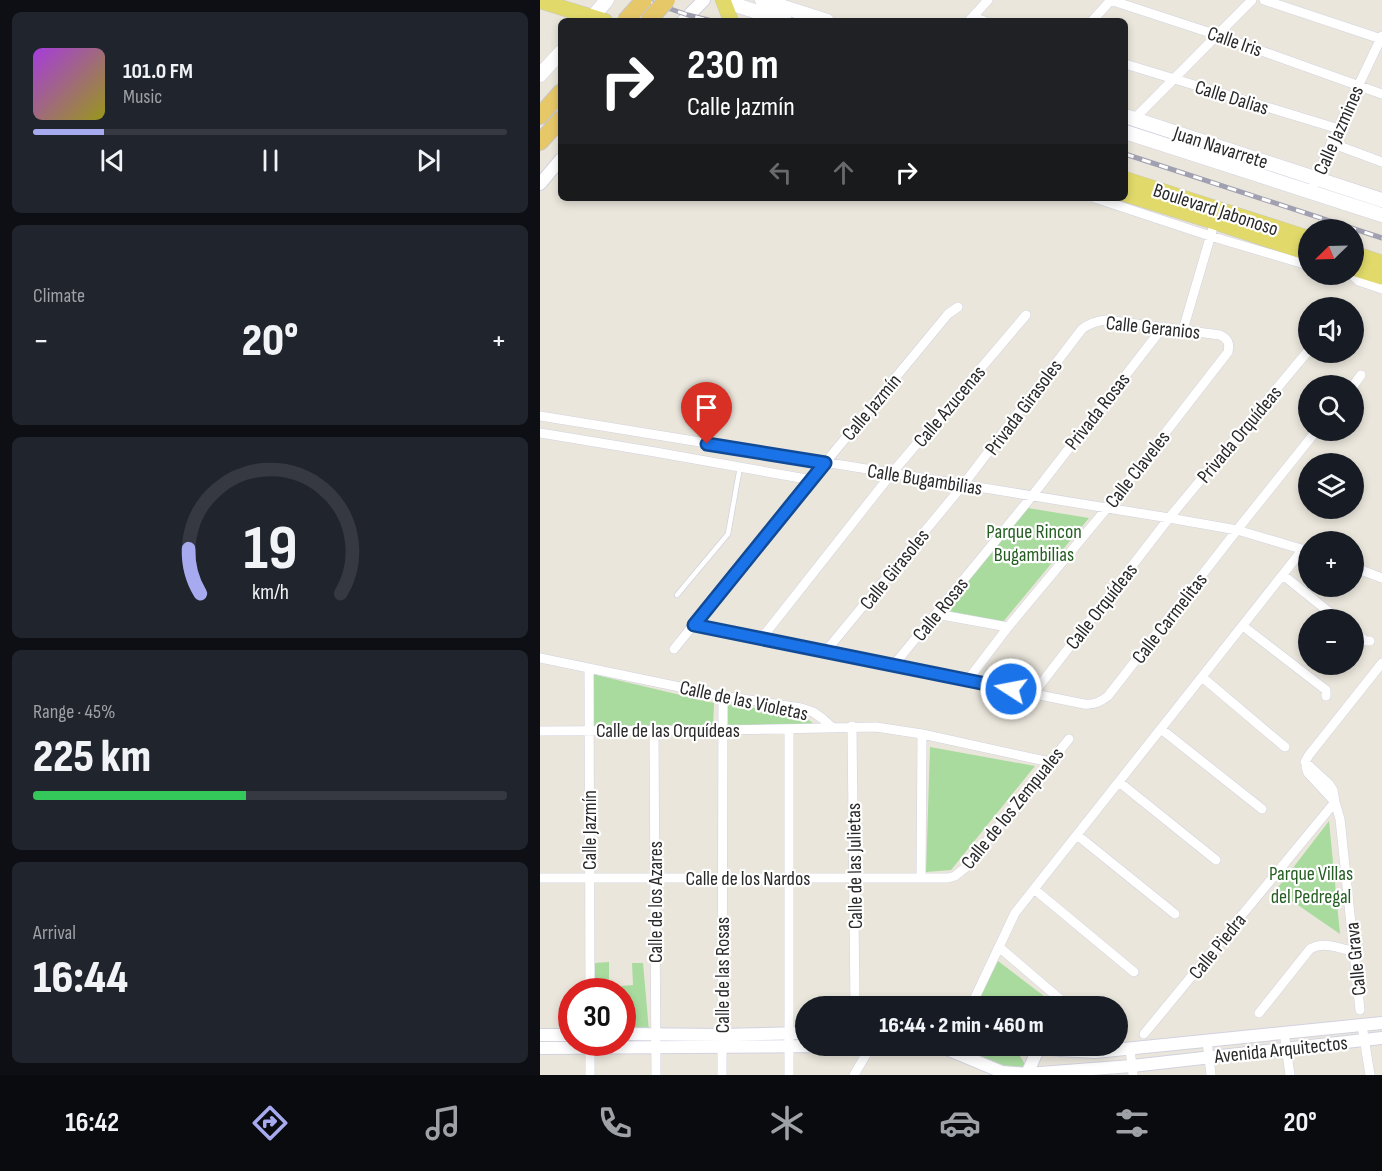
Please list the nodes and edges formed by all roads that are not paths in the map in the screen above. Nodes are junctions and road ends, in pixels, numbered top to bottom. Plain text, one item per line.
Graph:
1 (644, 0) edge
2 (667, 0) edge
3 (704, 0) edge
4 (723, 0) edge
5 (732, 0) edge
6 (762, 0) edge
7 (988, 0) edge
8 (1111, 0) edge
9 (1251, 0) edge
10 (1264, 0) edge
11 (540, 1) edge
12 (599, 13) edge
13 (628, 18) edge
14 (651, 18) edge
15 (686, 18) edge
16 (730, 18) edge
17 (776, 18) edge
18 (817, 18) edge
19 (972, 18) edge
20 (1095, 18) edge
21 (1217, 35) junction
22 (1381, 37) edge
23 (558, 57) edge
24 (1128, 65) edge
25 (540, 75) edge
26 (1173, 79) junction
27 (1359, 85) junction
28 (1382, 94) edge
29 (558, 95) edge
30 (540, 116) edge
31 (1130, 118) edge
32 (558, 122) edge
33 (1338, 129) junction
34 (1128, 133) edge
35 (540, 142) edge
36 (1331, 143) junction
37 (1382, 162) edge
38 (558, 163) edge
39 (1317, 178) junction
40 (1128, 180) edge
41 (540, 184) edge
42 (1310, 192) junction
43 (1128, 195) edge
44 (1382, 200) edge
45 (1108, 201) edge
46 (1382, 215) edge
47 (1172, 216) junction
48 (1215, 222) junction
49 (1298, 249) edge
50 (1298, 249) edge
51 (1364, 257) edge
52 (1382, 263) edge
53 (1364, 275) edge
54 (1382, 277) edge
55 (1364, 283) edge
56 (1382, 289) edge
57 (958, 307) dead end
58 (1026, 315) dead end
59 (1163, 327) junction
60 (1082, 329) joint
61 (1183, 330) junction
62 (1225, 338) joint
63 (1298, 363) edge
64 (540, 416) edge
65 (540, 434) edge
66 (660, 436) junction
67 (1308, 441) edge
68 (655, 452) junction
69 (825, 463) junction
70 (740, 467) junction
71 (892, 473) junction
72 (812, 480) junction
73 (963, 485) junction
74 (1032, 496) junction
75 (1107, 508) junction
76 (1169, 518) junction
77 (1237, 530) junction
78 (1298, 548) edge
79 (1298, 558) edge
80 (1286, 571) junction
81 (1364, 571) edge
82 (1382, 578) edge
83 (677, 595) dead end
84 (1327, 609) edge
85 (936, 614) junction
86 (694, 625) junction
87 (1243, 626) junction
88 (1008, 627) junction
89 (761, 639) junction
90 (1364, 639) edge
91 (1370, 641) dead end
92 (674, 650) dead end
93 (825, 652) junction
94 (540, 658) edge
95 (1382, 663) edge
96 (893, 666) junction
97 (589, 668) junction
98 (1202, 677) junction
99 (967, 681) junction
100 (1033, 694) junction
101 (723, 696) junction
102 (1326, 696) dead end
103 (832, 726) junction
104 (852, 726) junction
105 (789, 729) junction
106 (1161, 729) junction
107 (540, 730) edge
108 (589, 730) junction
109 (654, 730) junction
110 (723, 730) junction
111 (922, 734) junction
112 (1069, 739) dead end
113 (1285, 747) dead end
114 (1050, 762) junction
115 (1119, 782) junction
116 (1335, 802) junction
117 (1262, 810) dead end
118 (1077, 835) junction
119 (1216, 860) dead end
120 (955, 876) joint
121 (789, 877) junction
122 (855, 877) junction
123 (540, 878) edge
124 (590, 878) junction
125 (654, 878) junction
126 (723, 878) junction
127 (921, 878) junction
128 (1034, 889) junction
129 (1175, 914) dead end
130 (999, 947) junction
131 (1354, 952) junction
132 (1134, 972) dead end
133 (590, 978) edge
134 (855, 996) edge
135 (975, 996) edge
136 (1056, 996) edge
137 (1360, 1010) dead end
138 (1259, 1013) dead end
139 (1382, 1023) edge
140 (1362, 1025) junction
141 (1284, 1032) junction
142 (789, 1033) junction
143 (795, 1033) edge
144 (636, 1034) edge
145 (655, 1034) junction
146 (1144, 1034) dead end
147 (540, 1035) edge
148 (558, 1035) edge
149 (1382, 1038) edge
150 (1365, 1040) junction
151 (722, 1041) junction
152 (1207, 1041) junction
153 (636, 1046) edge
154 (558, 1047) edge
155 (655, 1047) junction
156 (789, 1047) junction
157 (795, 1047) edge
158 (540, 1048) edge
159 (1286, 1048) junction
160 (1130, 1049) joint
161 (590, 1056) edge
162 (865, 1056) edge
163 (963, 1056) edge
164 (1031, 1056) edge
165 (1209, 1057) junction
166 (1132, 1070) edge
167 (590, 1075) edge
168 (656, 1075) edge
169 (722, 1075) edge
170 (789, 1075) edge
171 (854, 1075) edge
172 (1027, 1075) edge
173 (1211, 1075) edge
174 (1290, 1075) edge
175 (1370, 1075) edge

1 - 13 highway, bridge
2 - 14 highway, bridge
3 - 15 street
4 - 16 main road
5 - 17 main road
6 - 18 main road
7 - 19 street
8 - 20 street
8 - 21 street, Calle Iris
9 - 21 street
10 - 22 street
11 - 12 main road
21 - 26 street
21 - 27 street, Calle Iris
22 - 27 street, Calle Jazmines
23 - 25 main road
24 - 26 street, Calle Dalias
26 - 31 street
26 - 33 street, Calle Dalias
27 - 28 street, Calle Iris
27 - 33 street, Calle Jazmines
29 - 30 highway
31 - 39 main road, Juan Navarrete
32 - 35 highway
33 - 36 street, Calle Jazmines
34 - 42 main road, Juan Navarrete
36 - 37 street
36 - 39 street, Calle Jazmines
38 - 41 street
39 - 42 street, Calle Jazmines
39 - 44 main road, Juan Navarrete
40 - 48 main road, Boulevard Jabonoso
42 - 46 main road, Juan Navarrete
43 - 47 main road, Boulevard Jabonoso
45 - 47 street
47 - 48 main road, Boulevard Jabonoso
48 - 49 main road, Boulevard Jabonoso
48 - 50 street
48 - 61 street
51 - 52 main road
53 - 54 main road
55 - 56 street
57 - 69 street, Calle Jazmín
58 - 71 street, Calle Azucenas
59 - 60 street, Calle Geranios
59 - 61 street, Calle Geranios
59 - 74 street, Privada Rosas
60 - 73 street, Privada Girasoles
61 - 62 street, Calle Geranios
62 - 75 street, Calle Claveles
63 - 76 street, Privada Orquídeas
64 - 66 street, Calle Bugambilias
65 - 68 street
66 - 68 street
66 - 69 street, Calle Bugambilias
67 - 77 street, Calle Carmelitas
68 - 70 street
69 - 71 street, Calle Bugambilias
69 - 72 street, Calle Jazmín
70 - 72 street
70 - 83 lane
71 - 73 street, Calle Bugambilias
71 - 89 street, Calle Azucenas
72 - 86 street, Calle Jazmín
73 - 74 street, Calle Bugambilias
73 - 93 street, Calle Girasoles
74 - 75 street, Calle Bugambilias
74 - 85 street, Calle Rosas
75 - 76 street, Calle Bugambilias
75 - 88 street, Calle Claveles
76 - 77 street, Calle Bugambilias
76 - 100 street, Calle Orquídeas
77 - 78 street, Calle Bugambilias
77 - 100 street, Calle Carmelitas
79 - 80 street
80 - 84 street
80 - 87 street
81 - 82 street
85 - 88 street
85 - 96 street, Calle Rosas
86 - 89 street
86 - 92 street, Calle Jazmín
87 - 98 street
87 - 102 street
88 - 99 street, Calle Claveles
89 - 93 street
90 - 91 street
93 - 96 street
94 - 97 street, Calle de las Violetas
95 - 116 street, Calle Grava
96 - 99 street
97 - 101 street, Calle de las Violetas
97 - 108 street, Calle Jazmín
98 - 106 street
98 - 113 street
99 - 100 street
101 - 103 street, Calle de las Violetas
101 - 110 street, Calle de las Rosas
103 - 104 street, Calle de las Violetas
103 - 105 street, Calle de las Orquídeas
104 - 111 street, Calle de las Violetas
104 - 122 street, Calle de las Julietas
105 - 110 street, Calle de las Orquídeas
105 - 121 street
106 - 115 street
106 - 117 street
107 - 108 street, Calle de las Orquídeas
108 - 109 street, Calle de las Orquídeas
108 - 124 street, Calle Jazmín
109 - 110 street, Calle de las Orquídeas
109 - 125 street, Calle de los Azares
110 - 126 street, Calle de las Rosas
111 - 114 street, Calle de las Violetas
111 - 127 street
112 - 114 street, Calle de los Zempuales
114 - 120 street, Calle de los Zempuales
115 - 118 street
115 - 119 street
116 - 131 street, Calle Grava
116 - 146 street, Calle Piedra
118 - 128 street
118 - 129 street
120 - 127 street, Calle de los Nardos
121 - 122 street, Calle de los Nardos
121 - 126 street, Calle de los Nardos
121 - 142 street
122 - 127 street, Calle de los Nardos
122 - 134 street, Calle de las Julietas
123 - 124 street, Calle de los Nardos
124 - 125 street, Calle de los Nardos
124 - 133 street, Calle Jazmín
125 - 126 street, Calle de los Nardos
125 - 145 street, Calle de los Azares
126 - 151 street, Calle de las Rosas
128 - 130 street
128 - 132 street
130 - 135 street
130 - 136 street
131 - 137 street, Calle Grava
131 - 138 street
139 - 140 street, Avenida Arquitectos
140 - 141 street, Avenida Arquitectos
140 - 150 street
141 - 152 street, Avenida Arquitectos
141 - 159 street
142 - 143 street
142 - 151 street
142 - 156 street
144 - 145 street
145 - 151 street
145 - 155 street, Calle de los Azares
147 - 148 street
149 - 150 street, Avenida Arquitectos
150 - 159 street, Avenida Arquitectos
150 - 175 street
151 - 155 street
151 - 156 street
151 - 169 street, Calle de las Rosas
152 - 160 street, Avenida Arquitectos
152 - 165 street
153 - 155 street
154 - 158 street
155 - 168 street, Calle de los Azares
156 - 157 street
156 - 170 street
159 - 165 street, Avenida Arquitectos
159 - 174 street
160 - 166 street
161 - 167 street
162 - 171 street
163 - 172 street, Avenida Arquitectos
164 - 172 street
165 - 166 street, Avenida Arquitectos
165 - 173 street
166 - 172 street, Avenida Arquitectos

